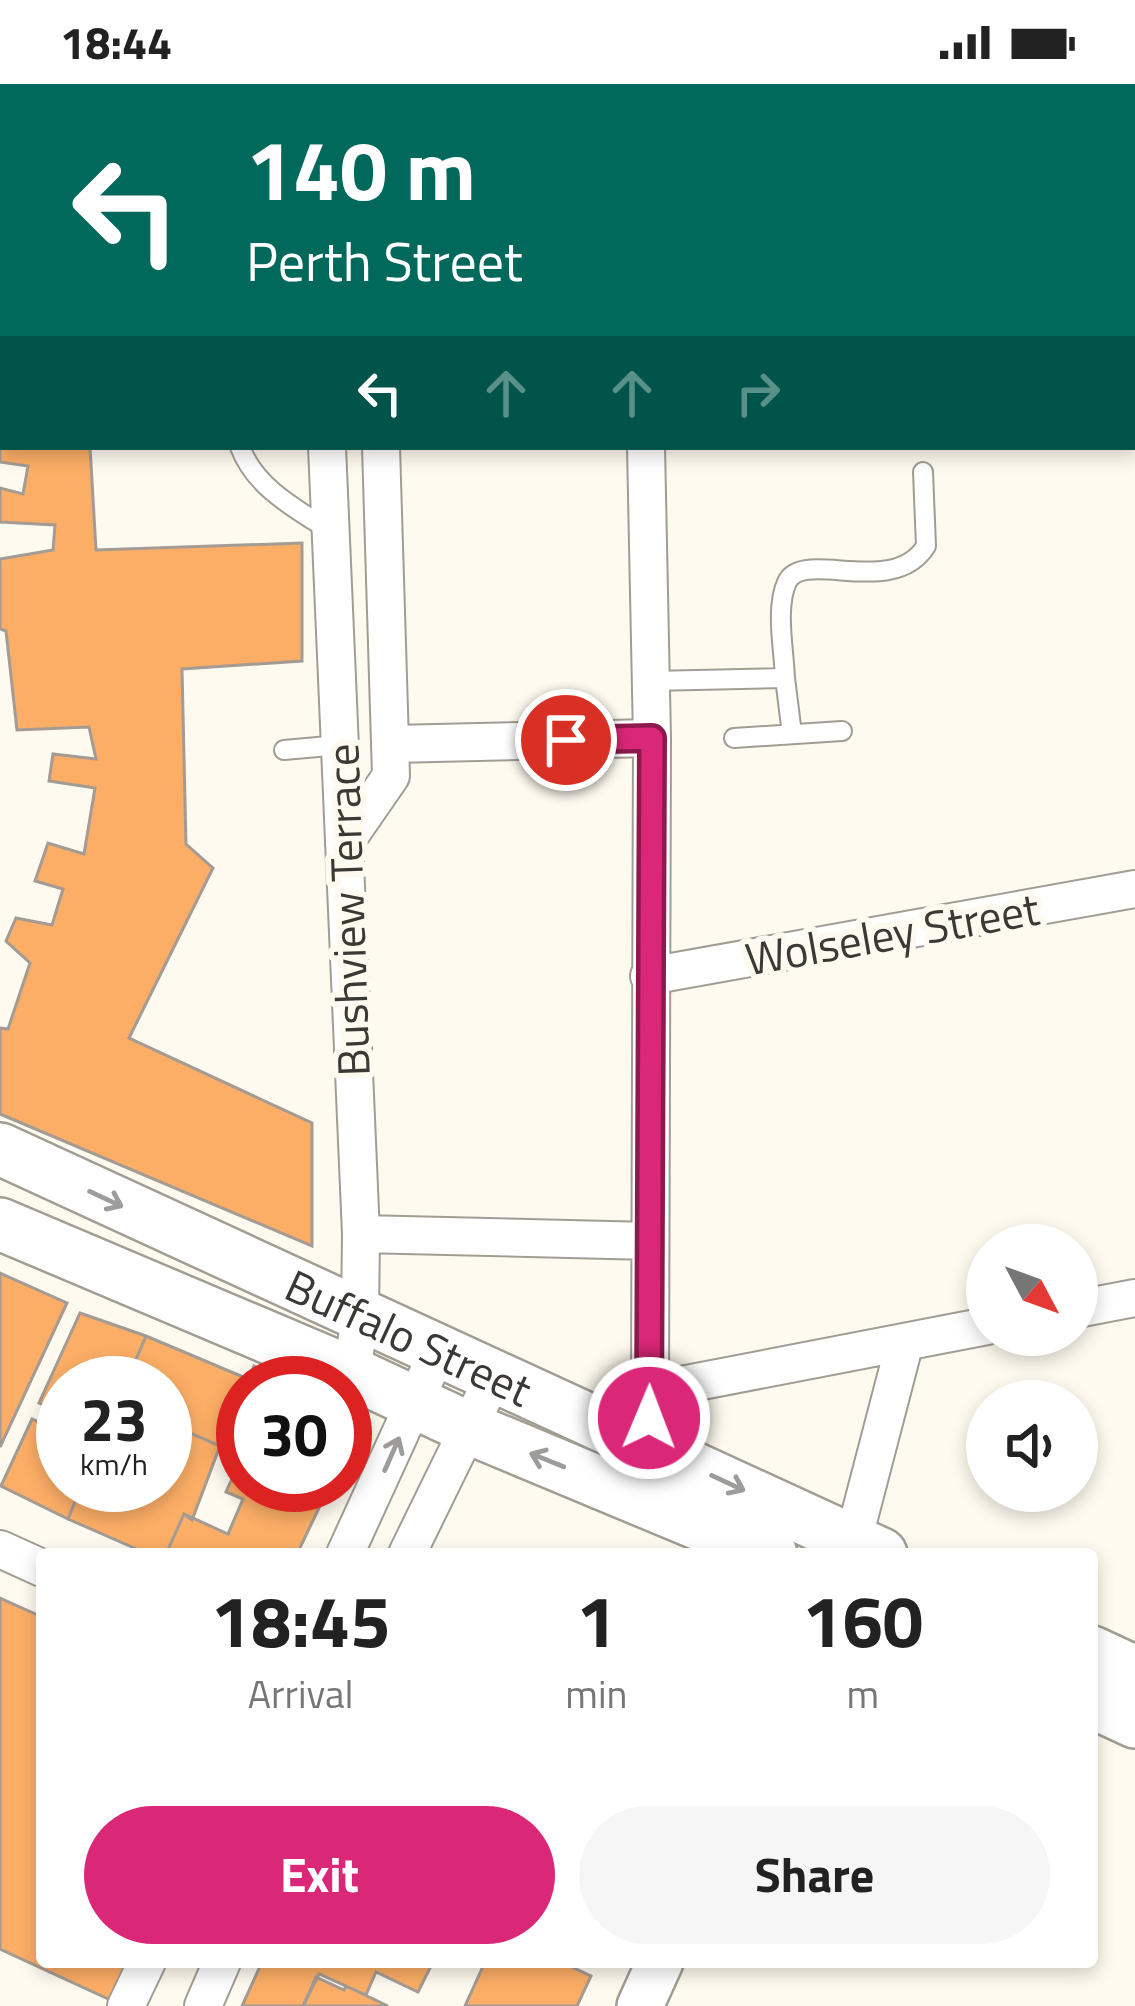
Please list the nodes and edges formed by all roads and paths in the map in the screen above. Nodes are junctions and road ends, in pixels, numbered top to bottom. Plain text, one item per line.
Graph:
1 (241, 450) edge
2 (327, 450) edge
3 (381, 450) edge
4 (646, 450) edge
5 (923, 472) dead end
6 (328, 530) junction
7 (785, 678) junction
8 (651, 680) junction
9 (842, 731) dead end
10 (792, 734) junction
11 (652, 738) junction
12 (734, 738) dead end
13 (393, 744) junction
14 (340, 745) junction
15 (284, 750) dead end
16 (344, 844) junction
17 (1135, 889) edge
18 (649, 976) junction
19 (0, 1149) edge
20 (0, 1223) edge
21 (361, 1234) junction
22 (650, 1241) junction
23 (1135, 1298) edge
24 (1098, 1305) edge
25 (360, 1316) junction
26 (966, 1330) edge
27 (905, 1342) junction
28 (437, 1353) junction
29 (312, 1356) edge
30 (354, 1356) edge
31 (493, 1378) junction
32 (372, 1383) edge
33 (650, 1390) junction
34 (413, 1404) junction
35 (470, 1429) junction
36 (647, 1446) junction
37 (639, 1497) junction
38 (348, 1548) edge
39 (410, 1548) edge
40 (757, 1548) edge
41 (856, 1548) edge
42 (860, 1548) edge
43 (0, 1549) edge
44 (36, 1565) edge
45 (1098, 1655) edge
46 (1135, 1672) edge
47 (1098, 1705) edge
48 (1135, 1722) edge
49 (144, 1968) edge
50 (219, 1968) edge
51 (657, 1968) edge
52 (126, 2006) edge
53 (203, 2006) edge
54 (640, 2006) edge

1 - 6 lane
2 - 6 street, Bushview Terrace
3 - 13 street
4 - 8 street
5 - 7 lane
6 - 14 street, Bushview Terrace
7 - 8 lane
7 - 10 lane
8 - 11 street
9 - 10 lane
10 - 12 lane
11 - 13 street
11 - 18 street
13 - 16 street
14 - 15 lane
14 - 16 street, Bushview Terrace
16 - 21 street, Bushview Terrace
17 - 18 street, Wolseley Street
18 - 22 street
19 -> 25 main road, Buffalo Street
20 - 29 main road, Buffalo Street
21 - 22 street
21 - 25 street, Bushview Terrace
22 - 33 street
23 - 24 street
25 - 28 main road, Buffalo Street
25 - 30 street, Bushview Terrace
26 - 27 street
27 - 33 street
27 - 42 street
28 - 31 main road, Buffalo Street
28 - 34 street
31 - 35 street
31 - 36 main road, Buffalo Street
32 - 34 main road, Buffalo Street
33 - 36 street
34 - 35 main road, Buffalo Street
38 -> 34 street
37 -> 35 main road, Buffalo Street
35 - 39 street
36 - 37 street
36 -> 41 main road, Buffalo Street
37 - 40 main road, Buffalo Street
43 - 44 street
45 - 46 main road
47 - 48 main road
49 - 52 street
50 - 53 street
51 - 54 street

